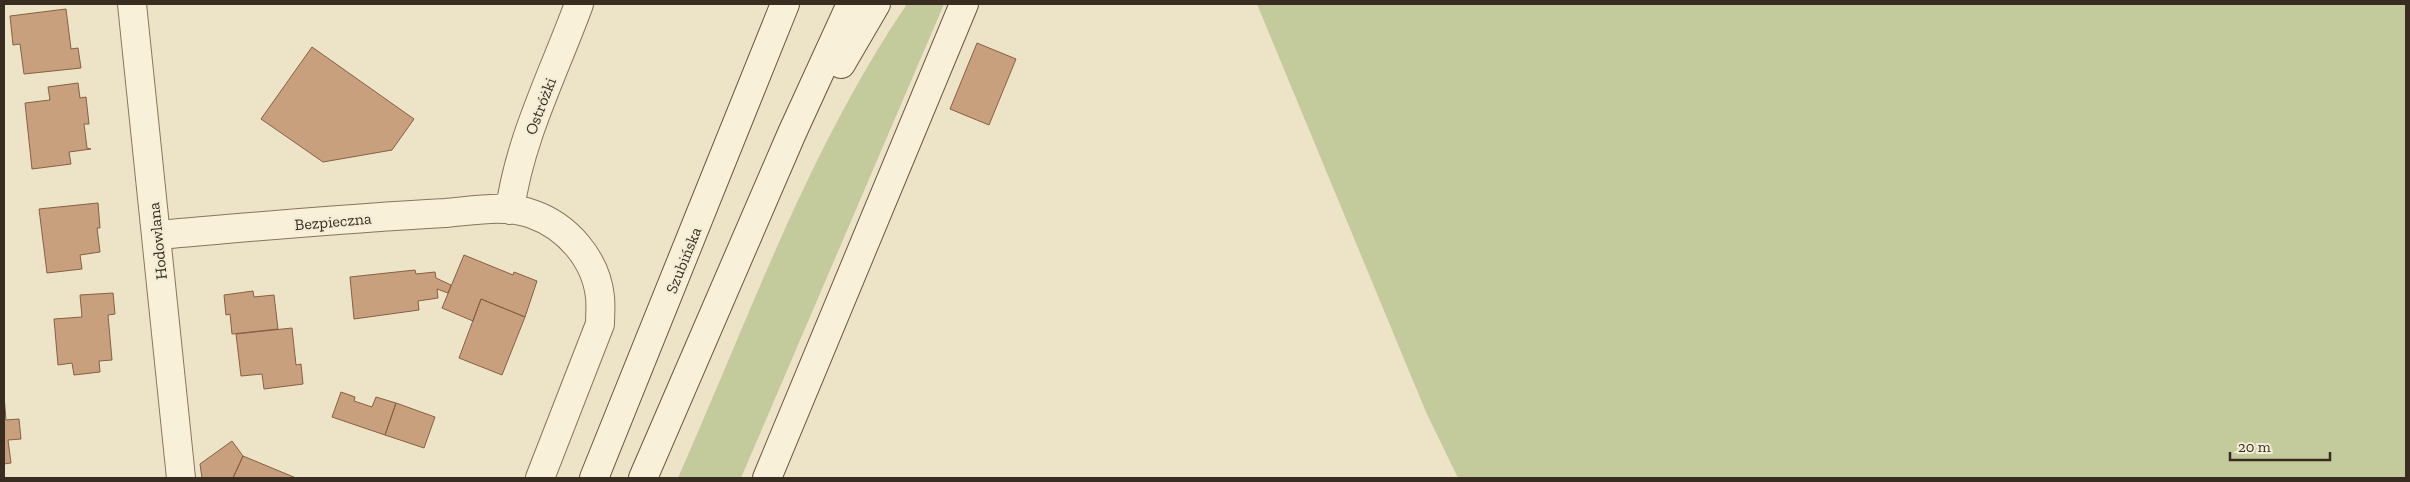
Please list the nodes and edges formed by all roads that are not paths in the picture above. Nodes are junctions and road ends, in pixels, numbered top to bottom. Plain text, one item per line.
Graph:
1 (132, 4) edge
2 (579, 4) edge
3 (779, 4) edge
4 (785, 4) edge
5 (851, 4) edge
6 (876, 4) edge
7 (964, 4) edge
8 (771, 41) junction
9 (792, 133) junction
10 (510, 210) junction
11 (156, 235) junction
12 (181, 478) edge
13 (540, 478) edge
14 (594, 478) edge
15 (643, 478) edge
16 (767, 478) edge

1 - 11 street, Hodowlana
2 - 10 street, Ostróżki
3 - 8 street
4 - 8 street
5 - 9 street
6 - 9 street
7 - 16 street
8 - 14 street, Szubińska
9 - 15 street
10 - 11 street, Bezpieczna
10 - 13 street
11 - 12 street, Hodowlana

